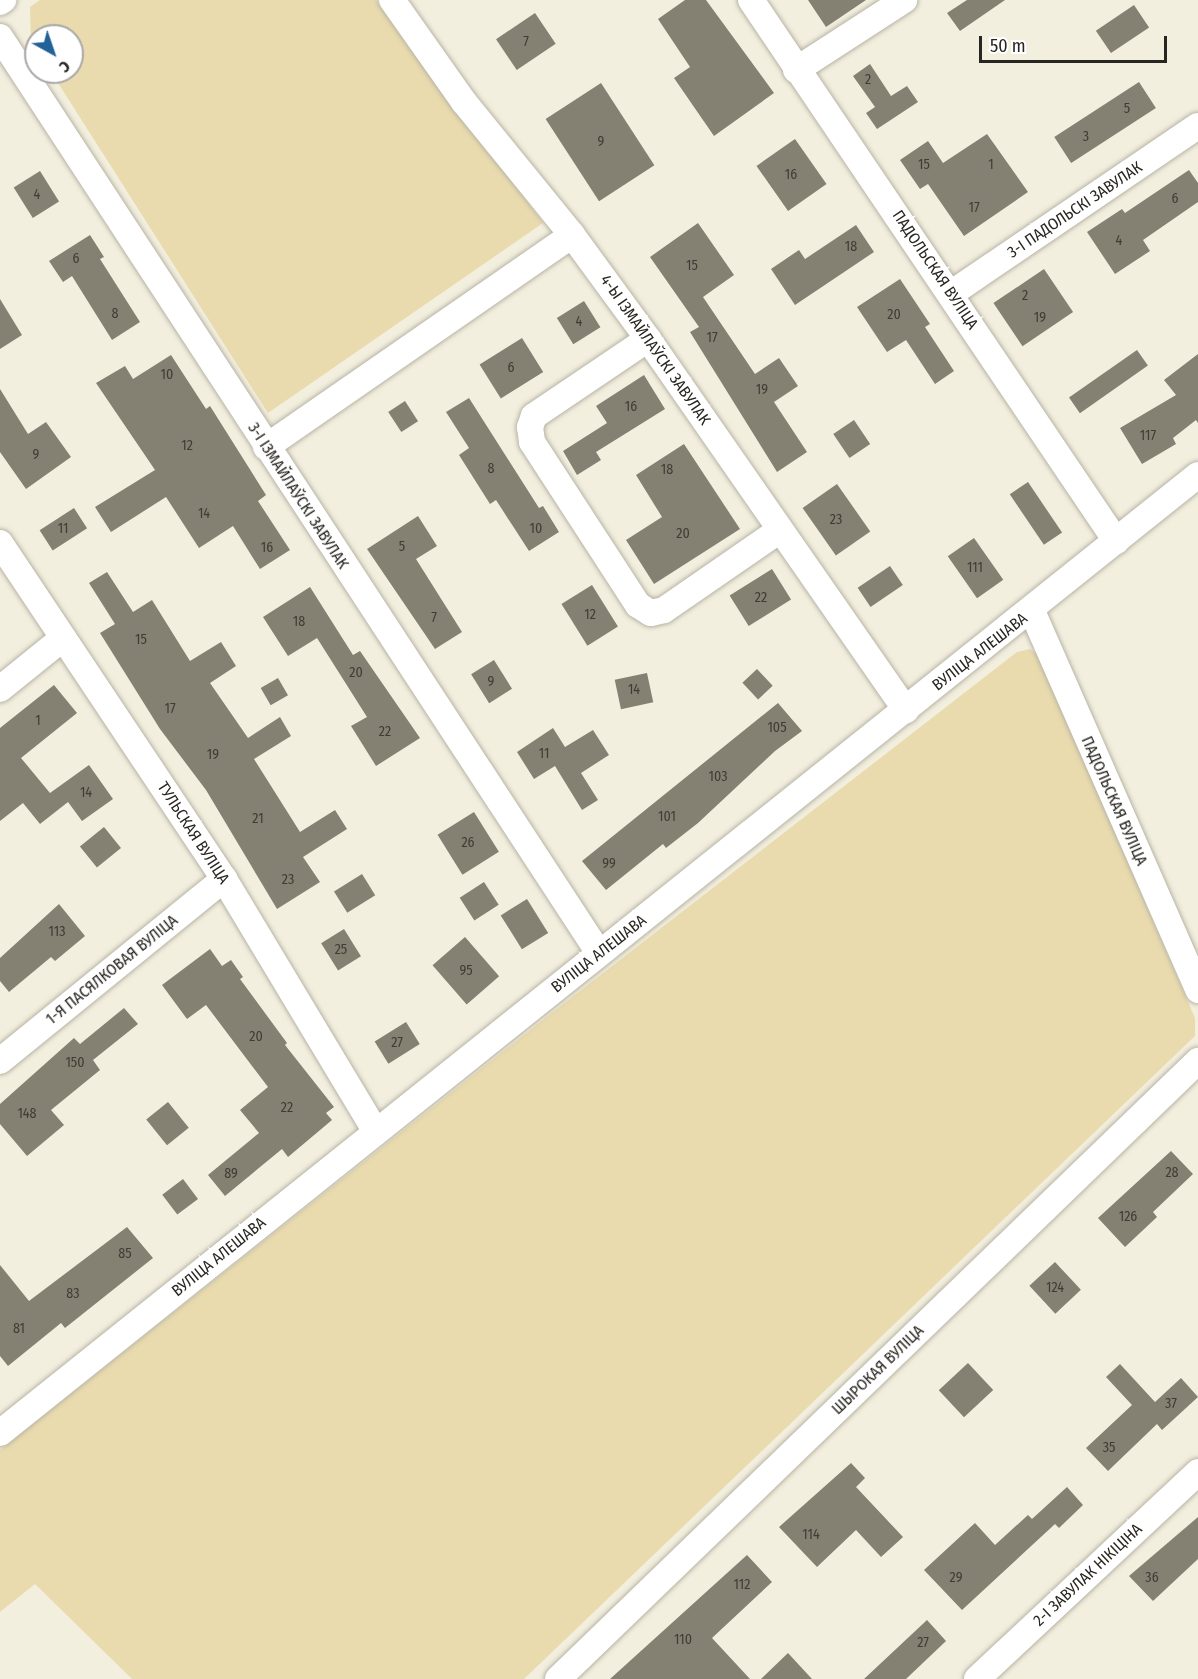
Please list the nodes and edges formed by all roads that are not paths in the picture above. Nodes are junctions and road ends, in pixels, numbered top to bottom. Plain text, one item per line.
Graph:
1 (392, 0) edge
2 (751, 0) edge
3 (904, 0) edge
4 (0, 37) edge
5 (796, 70) junction
6 (1198, 126) edge
7 (572, 234) junction
8 (952, 293) junction
9 (648, 339) junction
10 (266, 447) junction
11 (1198, 475) edge
12 (780, 530) junction
13 (1116, 541) junction
14 (0, 543) edge
15 (1032, 611) junction
16 (63, 638) junction
17 (0, 689) edge
18 (906, 710) junction
19 (224, 879) junction
20 (599, 953) junction
21 (1198, 990) edge
22 (0, 1061) edge
23 (1198, 1061) edge
24 (375, 1130) junction
25 (0, 1433) edge
26 (1198, 1472) edge
27 (558, 1679) edge
28 (977, 1679) edge

1 - 7 street, 4-Ы ІЗМАЙЛАЎСКІ ЗАВУЛАК
2 - 5 street, ПАДОЛЬСКАЯ ВУЛІЦА
3 - 5 street
4 - 10 street, 3-І ІЗМАЙЛАЎСКІ ЗАВУЛАК
5 - 8 street, ПАДОЛЬСКАЯ ВУЛІЦА
6 - 8 street, 3-І ПАДОЛЬСКІ ЗАВУЛАК
7 - 9 street, 4-Ы ІЗМАЙЛАЎСКІ ЗАВУЛАК
7 - 10 street
8 - 13 street, ПАДОЛЬСКАЯ ВУЛІЦА
9 - 12 street, 4-Ы ІЗМАЙЛАЎСКІ ЗАВУЛАК
9 - 12 street
10 - 20 street, 3-І ІЗМАЙЛАЎСКІ ЗАВУЛАК
11 - 13 street, ВУЛІЦА АЛЕШАВА
12 - 18 street, 4-Ы ІЗМАЙЛАЎСКІ ЗАВУЛАК
13 - 15 street, ВУЛІЦА АЛЕШАВА
14 - 16 street, ТУЛЬСКАЯ ВУЛІЦА
15 - 18 street, ВУЛІЦА АЛЕШАВА
15 - 21 street, ПАДОЛЬСКАЯ ВУЛІЦА
16 - 17 street
16 - 19 street, ТУЛЬСКАЯ ВУЛІЦА
18 - 20 street, ВУЛІЦА АЛЕШАВА
19 - 22 street, 1-Я ПАСЯЛКОВАЯ ВУЛІЦА
19 - 24 street, ТУЛЬСКАЯ ВУЛІЦА
20 - 24 street, ВУЛІЦА АЛЕШАВА
23 - 27 street, ШЫРОКАЯ ВУЛІЦА
24 - 25 street, ВУЛІЦА АЛЕШАВА
26 - 28 street, 2-І ЗАВУЛАК НІКІЦІНА

